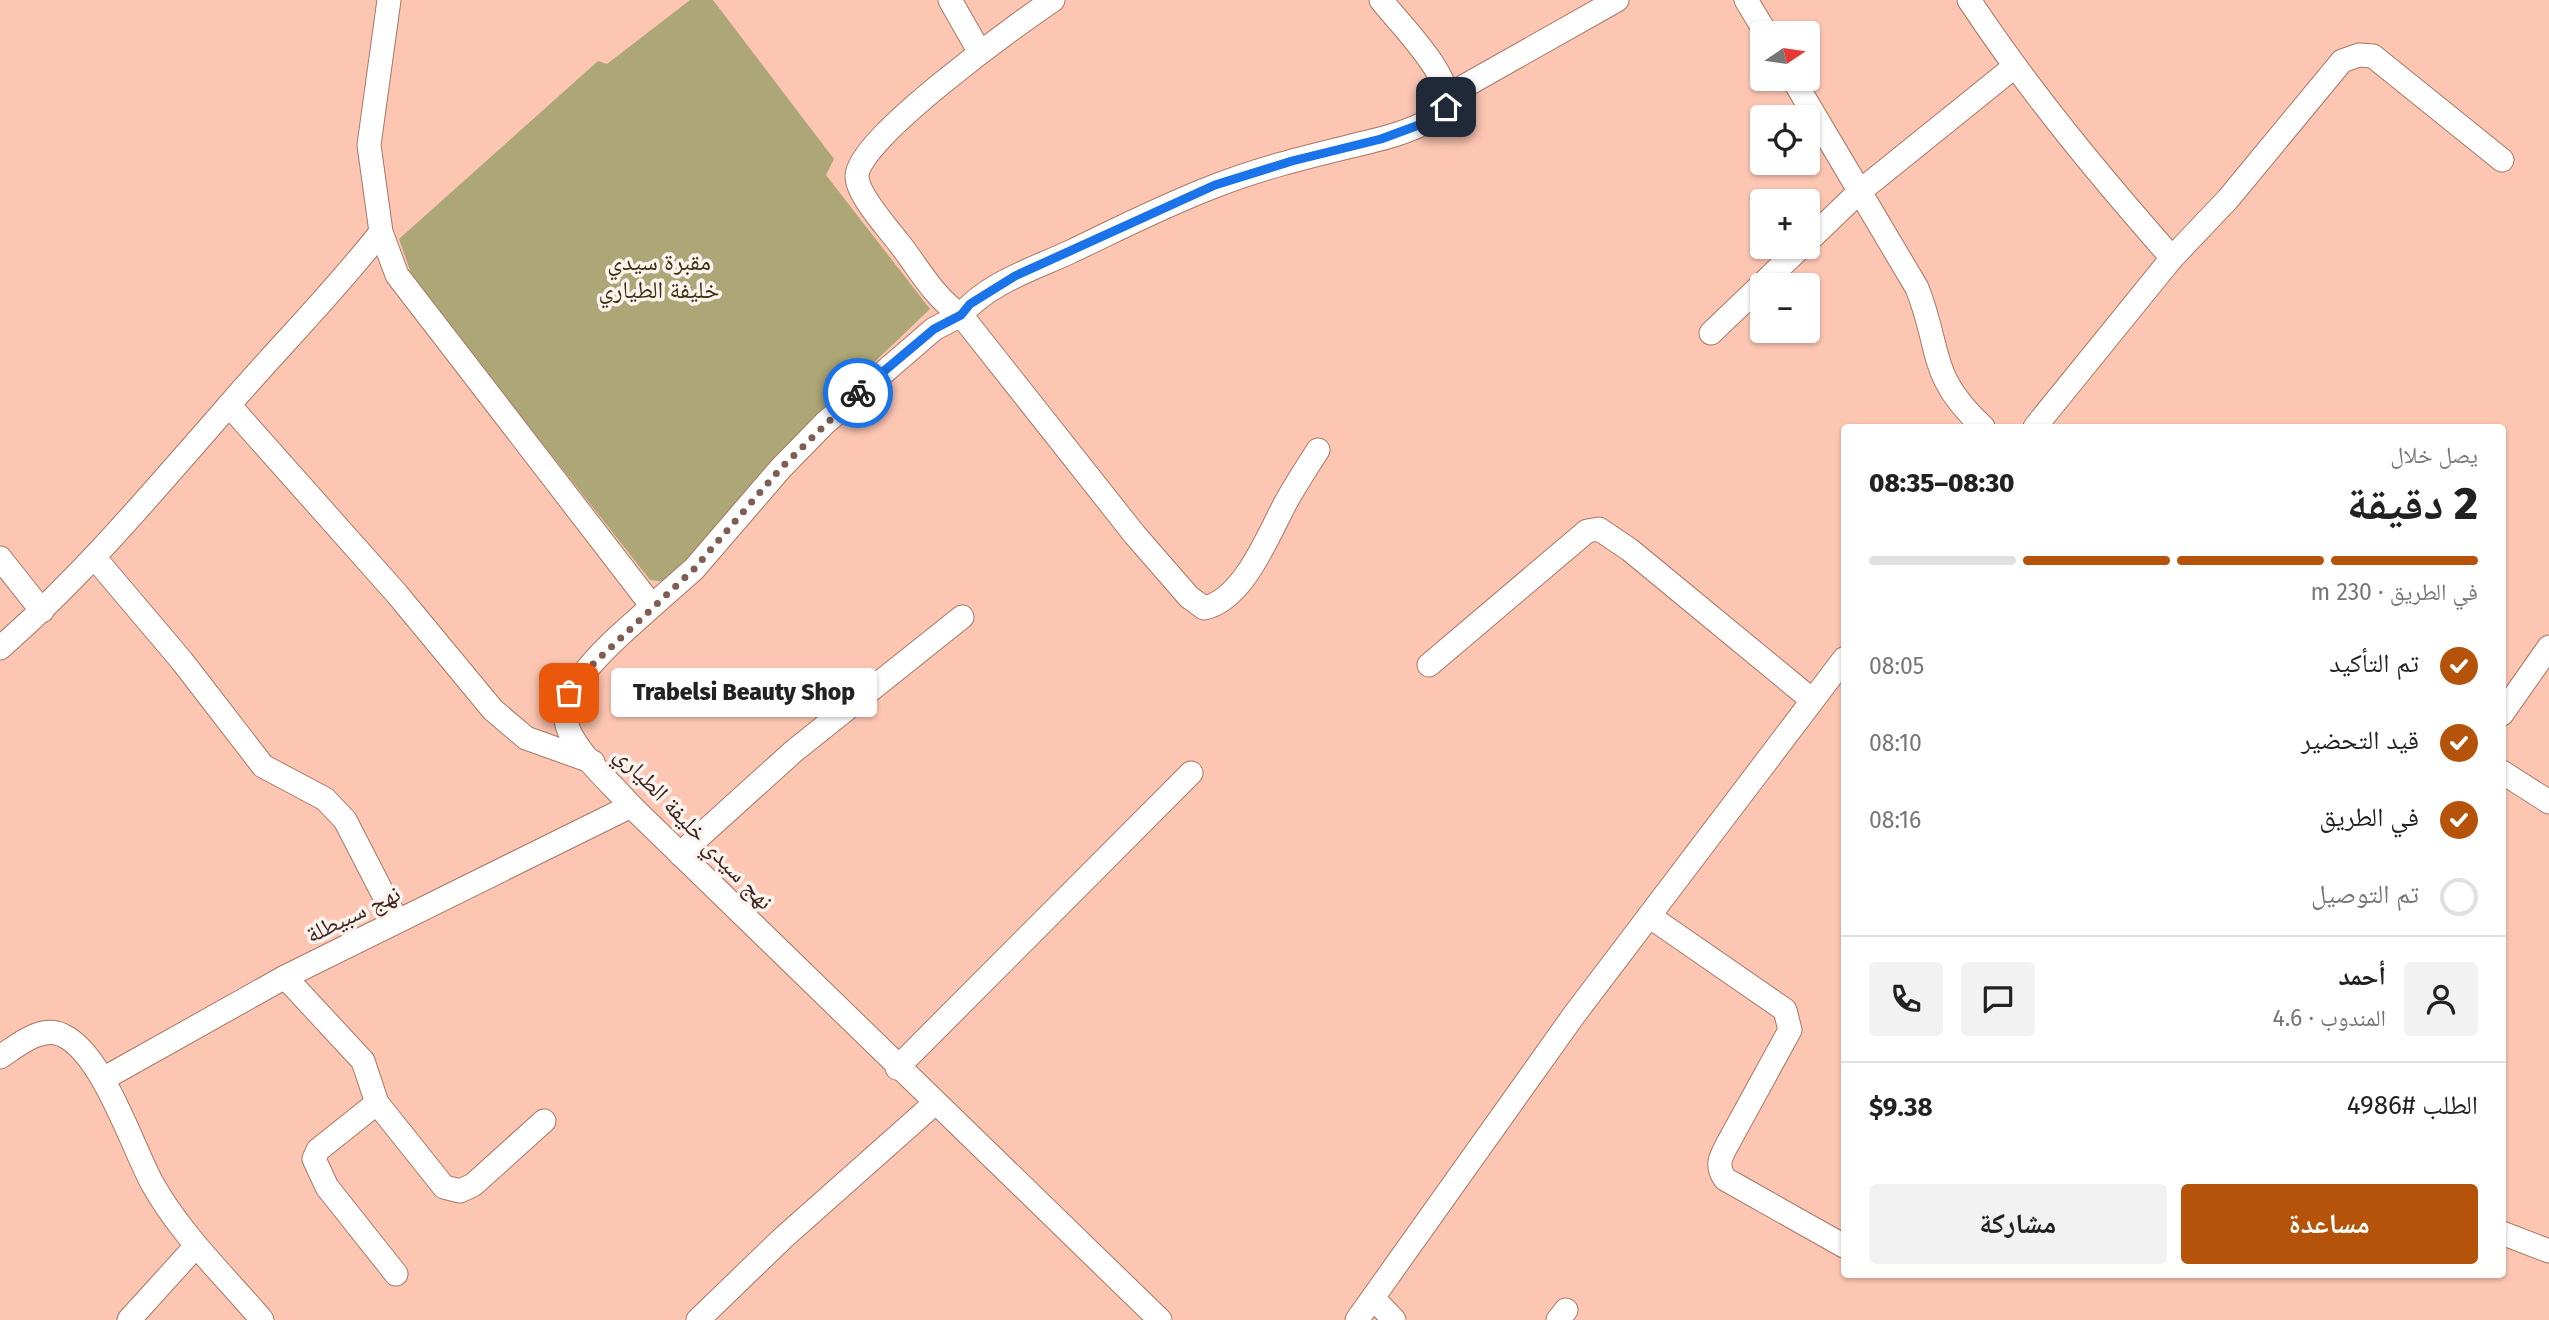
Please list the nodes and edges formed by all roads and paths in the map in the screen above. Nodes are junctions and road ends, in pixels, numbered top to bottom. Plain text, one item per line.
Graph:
1 (389, 0) edge
2 (950, 0) edge
3 (1053, 0) edge
4 (1381, 0) edge
5 (1617, 0) edge
6 (1746, 0) edge
7 (1969, 0) edge
8 (1759, 21) edge
9 (979, 51) junction
10 (2014, 67) junction
11 (1800, 91) edge
12 (1447, 96) junction
13 (2502, 160) dead end
14 (1859, 192) junction
15 (1820, 229) edge
16 (381, 232) junction
17 (2172, 258) junction
18 (1788, 259) edge
19 (961, 315) junction
20 (1711, 332) dead end
21 (229, 405) junction
22 (1980, 424) edge
23 (2043, 424) edge
24 (1318, 450) dead end
25 (94, 557) junction
26 (0, 558) edge
27 (652, 606) junction
28 (42, 611) junction
29 (962, 617) dead end
30 (2549, 647) edge
31 (0, 648) edge
32 (1841, 663) edge
33 (1429, 665) dead end
34 (1812, 700) junction
35 (2506, 709) edge
36 (593, 762) junction
37 (1191, 773) dead end
38 (2506, 775) edge
39 (2549, 802) edge
40 (631, 806) junction
41 (680, 854) junction
42 (1649, 916) junction
43 (397, 921) junction
44 (285, 977) junction
45 (0, 1057) edge
46 (897, 1068) junction
47 (103, 1079) junction
48 (377, 1103) junction
49 (935, 1103) junction
50 (544, 1121) dead end
51 (2506, 1235) edge
52 (1841, 1244) edge
53 (195, 1246) junction
54 (2549, 1251) edge
55 (396, 1274) dead end
56 (1373, 1298) junction
57 (129, 1320) edge
58 (262, 1320) edge
59 (698, 1320) edge
60 (1160, 1320) edge
61 (1357, 1320) edge
62 (1394, 1320) edge

1 - 16 street
2 - 9 street
3 - 9 street
4 - 12 street
5 - 12 street
6 - 8 street
7 - 10 street
9 - 19 street
10 - 14 street
10 - 17 street
11 - 14 street
12 - 19 street, نهج سيدي خليفة الطياري
13 - 17 street
14 - 15 street
14 - 22 street
16 - 21 street
16 - 27 street
17 - 23 street
18 - 20 street
19 - 24 street
19 - 27 street, نهج سيدي خليفة الطياري
21 - 25 street
21 - 36 street
25 - 28 street
25 - 43 street
26 - 28 street
27 - 36 street, نهج سيدي خليفة الطياري
28 - 31 street
29 - 41 street
30 - 35 street
32 - 34 street
33 - 34 street
34 - 42 street
36 - 40 street, نهج سيدي خليفة الطياري
37 - 46 street
38 - 39 street
40 - 41 street, نهج سيدي خليفة الطياري
40 - 43 street, نهج سبيطلة
41 - 46 street, نهج سيدي خليفة الطياري
42 - 52 street
42 - 56 street
43 - 44 street, نهج سبيطلة
44 - 47 street, نهج سبيطلة
44 - 48 street
45 - 47 street
46 - 49 street, نهج سيدي خليفة الطياري
47 - 53 street
48 - 50 street
48 - 55 street
49 - 59 street
49 - 60 street, نهج سيدي خليفة الطياري
51 - 54 street
53 - 57 street
53 - 58 street
56 - 61 street
56 - 62 street

